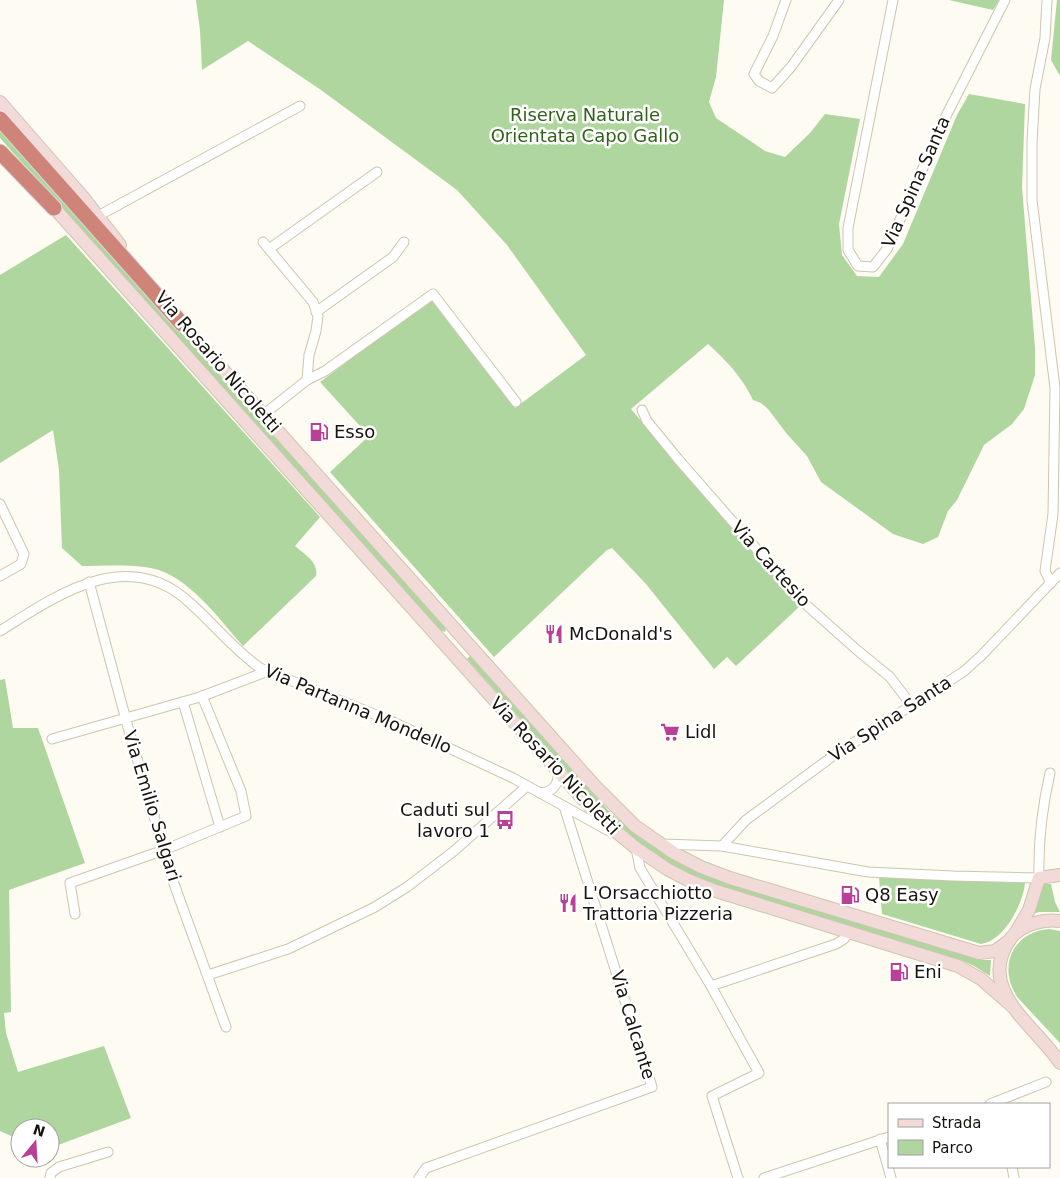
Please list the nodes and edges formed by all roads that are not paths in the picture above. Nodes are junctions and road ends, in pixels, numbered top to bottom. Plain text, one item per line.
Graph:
1 (786, 0) edge
2 (839, 0) edge
3 (894, 0) edge
4 (1005, 0) edge
5 (1047, 0) edge
6 (0, 102) edge
7 (300, 106) dead end
8 (0, 119) edge
9 (0, 146) edge
10 (0, 152) edge
11 (377, 172) dead end
12 (54, 208) junction
13 (98, 216) junction
14 (404, 242) dead end
15 (316, 312) junction
16 (182, 324) junction
17 (307, 380) junction
18 (516, 402) dead end
19 (642, 410) dead end
20 (263, 415) junction
21 (1057, 443) edge
22 (0, 504) edge
23 (1060, 572) edge
24 (0, 576) edge
25 (89, 582) junction
26 (1051, 583) junction
27 (443, 616) junction
28 (431, 628) junction
29 (0, 631) edge
30 (479, 657) junction
31 (462, 664) junction
32 (268, 671) junction
33 (202, 696) junction
34 (183, 702) junction
35 (912, 706) junction
36 (126, 718) junction
37 (52, 739) dead end
38 (558, 771) junction
39 (1050, 773) dead end
40 (527, 786) junction
41 (540, 793) junction
42 (564, 806) junction
43 (220, 827) junction
44 (621, 837) junction
45 (658, 843) junction
46 (722, 846) junction
47 (636, 848) junction
48 (164, 850) junction
49 (1039, 878) junction
50 (1060, 878) edge
51 (74, 914) dead end
52 (1060, 921) edge
53 (848, 932) junction
54 (1013, 936) junction
55 (208, 976) junction
56 (711, 986) junction
57 (1012, 1006) junction
58 (226, 1027) dead end
59 (1060, 1062) edge
60 (1046, 1082) dead end
61 (995, 1103) edge
62 (884, 1138) edge
63 (108, 1152) dead end
64 (888, 1165) edge
65 (50, 1178) edge
66 (419, 1178) edge
67 (738, 1178) edge
68 (764, 1178) edge

1 - 2 street
3 - 4 street, Via Spina Santa
5 - 21 street
6 - 13 main road, Via Rosario Nicoletti
7 - 13 street
8 - 16 highway
9 - 12 main road, Via Rosario Nicoletti
10 - 12 highway
11 - 15 street
12 - 28 main road, Via Rosario Nicoletti
13 - 16 main road, Via Rosario Nicoletti
14 - 15 street
15 - 17 street
16 - 20 main road, Via Rosario Nicoletti
17 - 18 street
17 - 20 street
19 - 35 street, Via Cartesio
20 - 27 main road, Via Rosario Nicoletti
21 - 26 street
22 - 24 street
23 - 26 street, Via Spina Santa
25 - 29 street, Via Partanna Mondello
25 - 32 street, Via Partanna Mondello
25 - 36 street, Via Emilio Salgari
26 - 35 street, Via Spina Santa
27 - 28 main road
27 - 30 main road, Via Rosario Nicoletti
28 - 31 main road, Via Rosario Nicoletti
30 - 31 main road
30 - 45 main road, Via Rosario Nicoletti
31 - 38 main road, Via Rosario Nicoletti
32 - 33 street
32 - 40 street, Via Partanna Mondello
33 - 34 street
33 - 43 street
34 - 36 street
34 - 43 street
35 - 46 street, Via Spina Santa
36 - 37 street
36 - 48 street, Via Emilio Salgari
38 - 41 street
38 - 44 main road, Via Rosario Nicoletti
39 - 49 street
40 - 41 street, Via Partanna Mondello
40 - 55 street
41 - 42 street, Via Partanna Mondello
42 - 44 street, Via Partanna Mondello
42 - 66 street, Via Calcante
43 - 48 street
44 - 47 main road, Via Rosario Nicoletti
45 - 46 street
45 - 54 main road, Via Rosario Nicoletti
46 - 49 street
47 - 53 main road, Via Rosario Nicoletti
47 - 56 street
48 - 51 street
48 - 55 street, Via Emilio Salgari
49 - 50 main road
49 - 54 main road
52 - 54 main road, Via Rosario Nicoletti
53 - 56 street
53 - 57 main road, Via Rosario Nicoletti
54 - 57 main road
55 - 58 street, Via Emilio Salgari
56 - 67 street
57 - 59 main road
60 - 61 street
62 - 64 street
62 - 68 street
63 - 65 street

